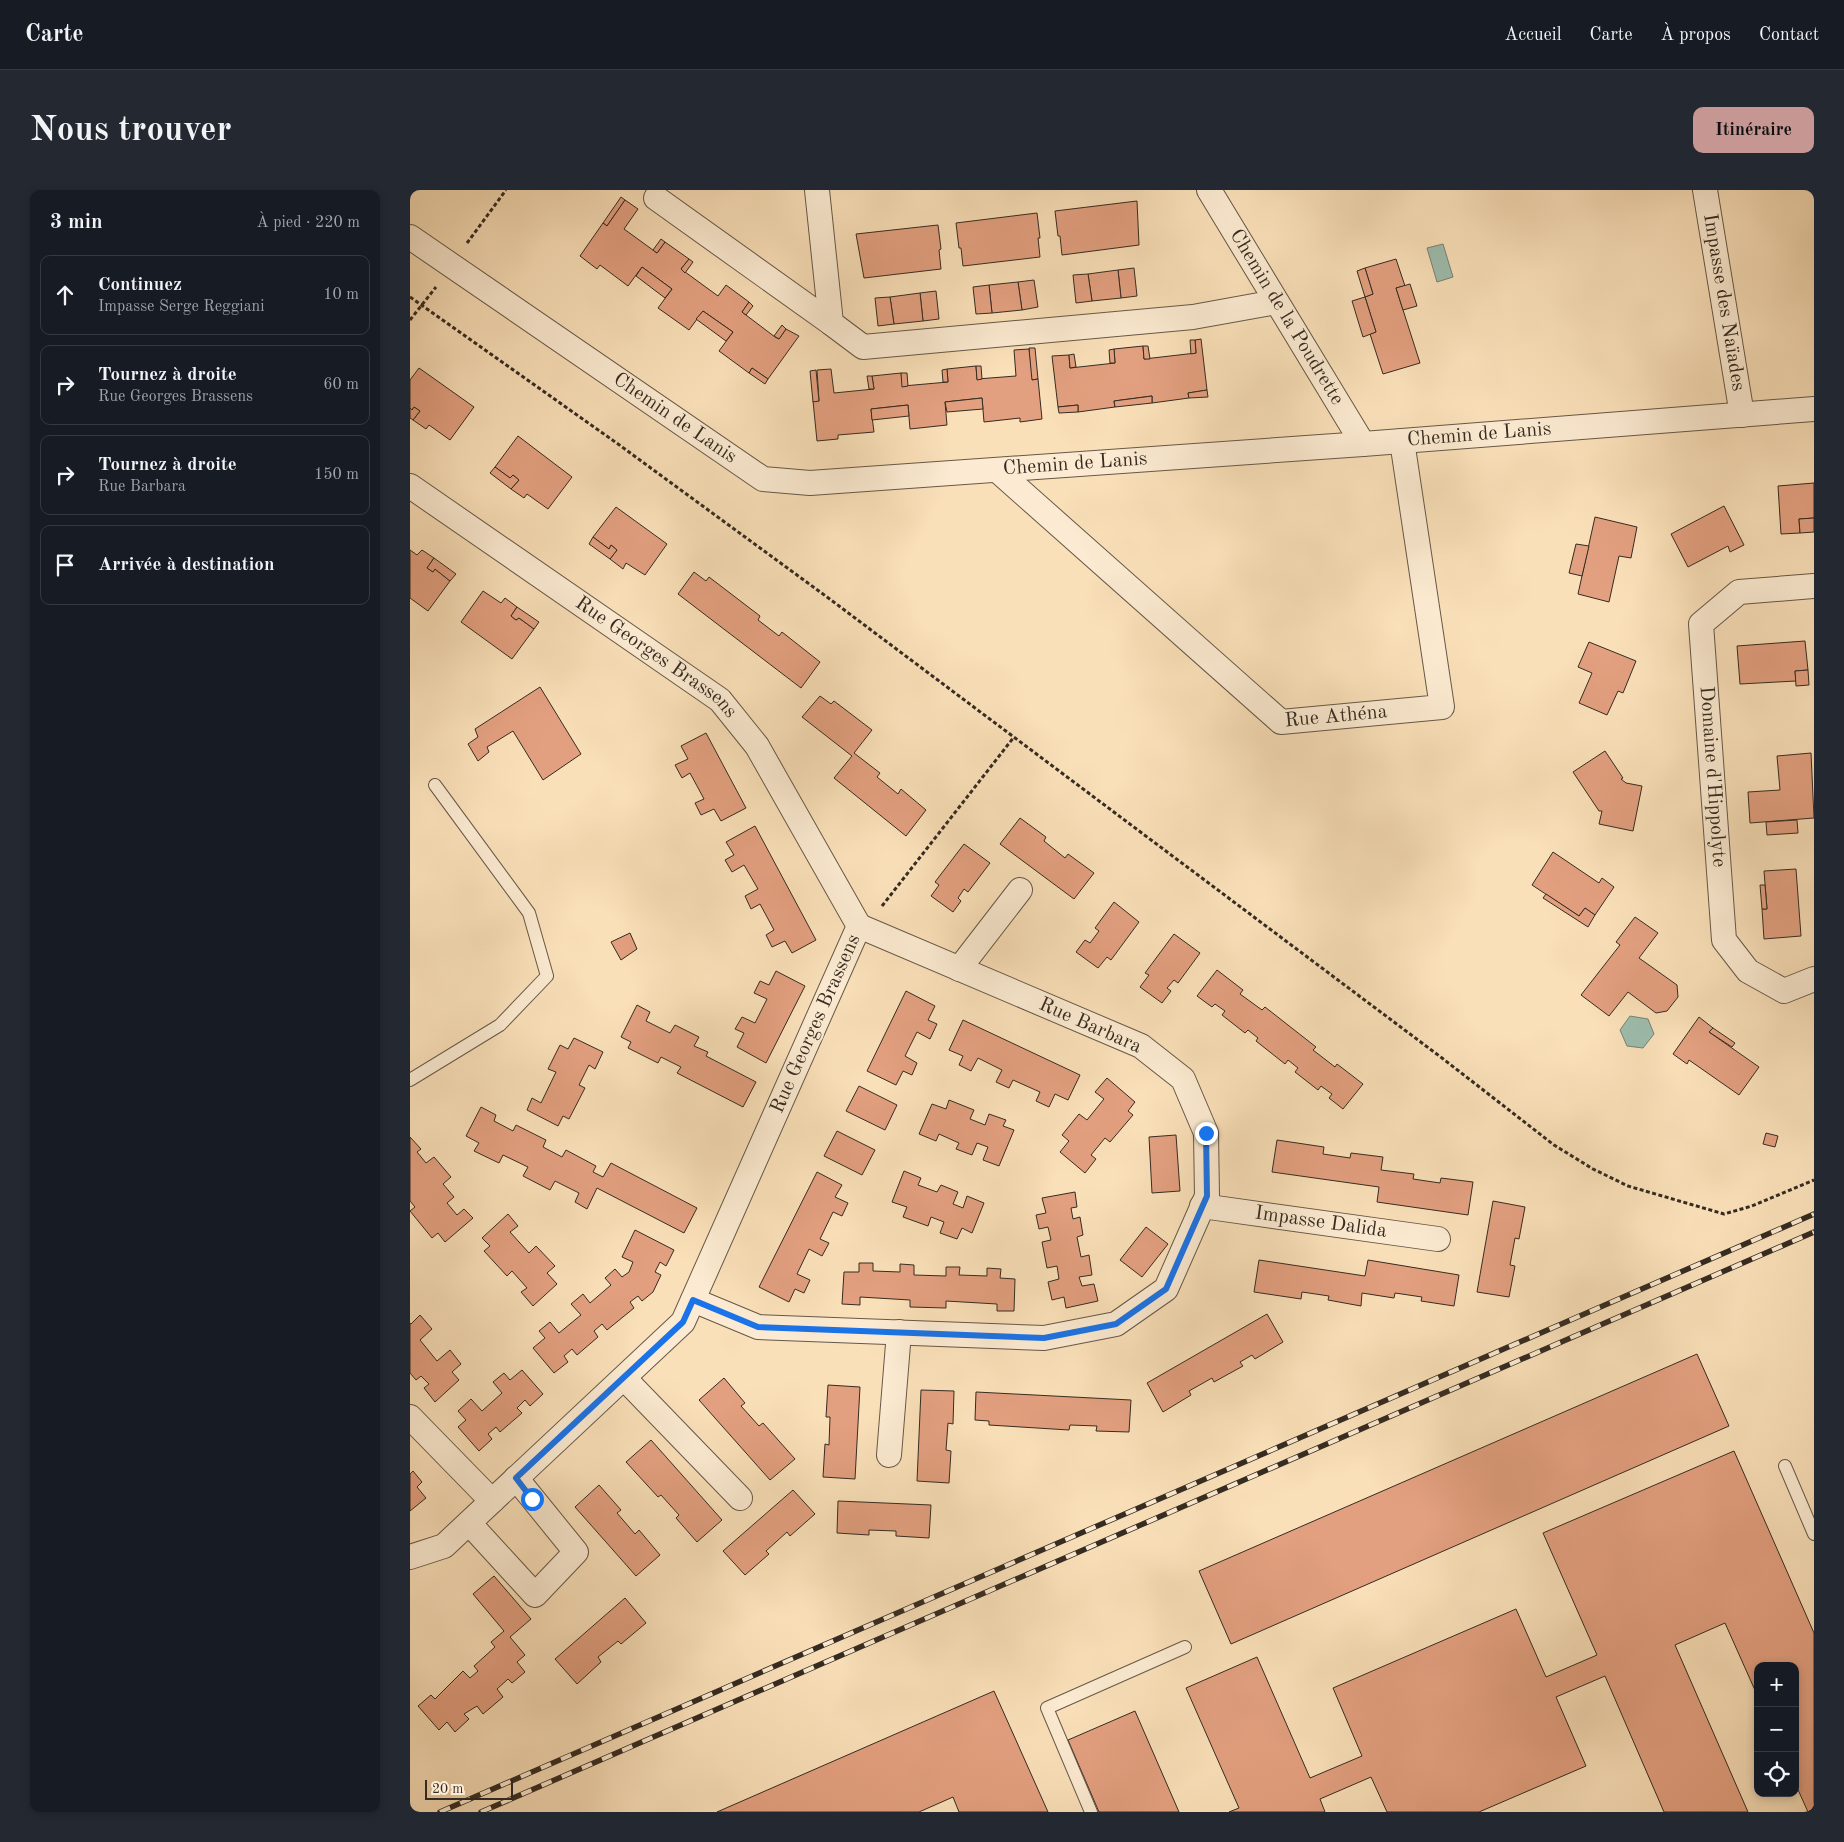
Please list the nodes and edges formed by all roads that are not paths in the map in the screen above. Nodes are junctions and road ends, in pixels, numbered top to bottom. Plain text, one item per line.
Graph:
1 (817, 190) edge
2 (1209, 190) edge
3 (1705, 190) edge
4 (656, 198) dead end
5 (410, 237) edge
6 (1276, 302) junction
7 (831, 323) junction
8 (1814, 409) edge
9 (1742, 415) junction
10 (1402, 441) junction
11 (1363, 444) junction
12 (997, 470) junction
13 (410, 486) edge
14 (1814, 586) edge
15 (435, 785) dead end
16 (1020, 890) dead end
17 (862, 927) junction
18 (959, 969) junction
19 (1814, 979) edge
20 (410, 1080) edge
21 (1202, 1206) junction
22 (1438, 1239) dead end
23 (693, 1300) junction
24 (900, 1332) junction
25 (624, 1378) junction
26 (410, 1417) edge
27 (889, 1455) dead end
28 (1785, 1466) dead end
29 (516, 1478) junction
30 (740, 1498) dead end
31 (492, 1501) junction
32 (469, 1523) junction
33 (1814, 1534) edge
34 (410, 1557) edge
35 (1185, 1647) dead end
36 (1091, 1812) edge

1 - 7 street
2 - 6 street, Chemin de la Poudrette
3 - 9 street, Impasse des Naïades
4 - 7 street
5 - 12 street, Chemin de Lanis
6 - 7 street
6 - 11 street, Chemin de la Poudrette
8 - 9 street, Chemin de Lanis
9 - 10 street, Chemin de Lanis
10 - 11 street, Chemin de Lanis
10 - 12 street, Rue Athéna
11 - 12 street, Chemin de Lanis
13 - 17 street, Rue Georges Brassens
14 - 19 street, Domaine d'Hippolyte
15 - 20 lane
16 - 18 street
17 - 18 street, Rue Barbara
17 - 23 street, Rue Georges Brassens
18 - 21 street, Rue Barbara
21 - 22 street, Impasse Dalida
21 - 24 street, Rue Barbara
23 - 24 street, Rue Barbara
23 - 25 street, Rue Georges Brassens
24 - 27 street
25 - 29 street, Rue Georges Brassens
25 - 30 street
26 - 31 street
28 - 33 lane
29 - 31 street, Rue Georges Brassens
29 - 32 street
31 - 32 street, Rue Georges Brassens
32 - 34 street, Rue Georges Brassens
35 - 36 lane

